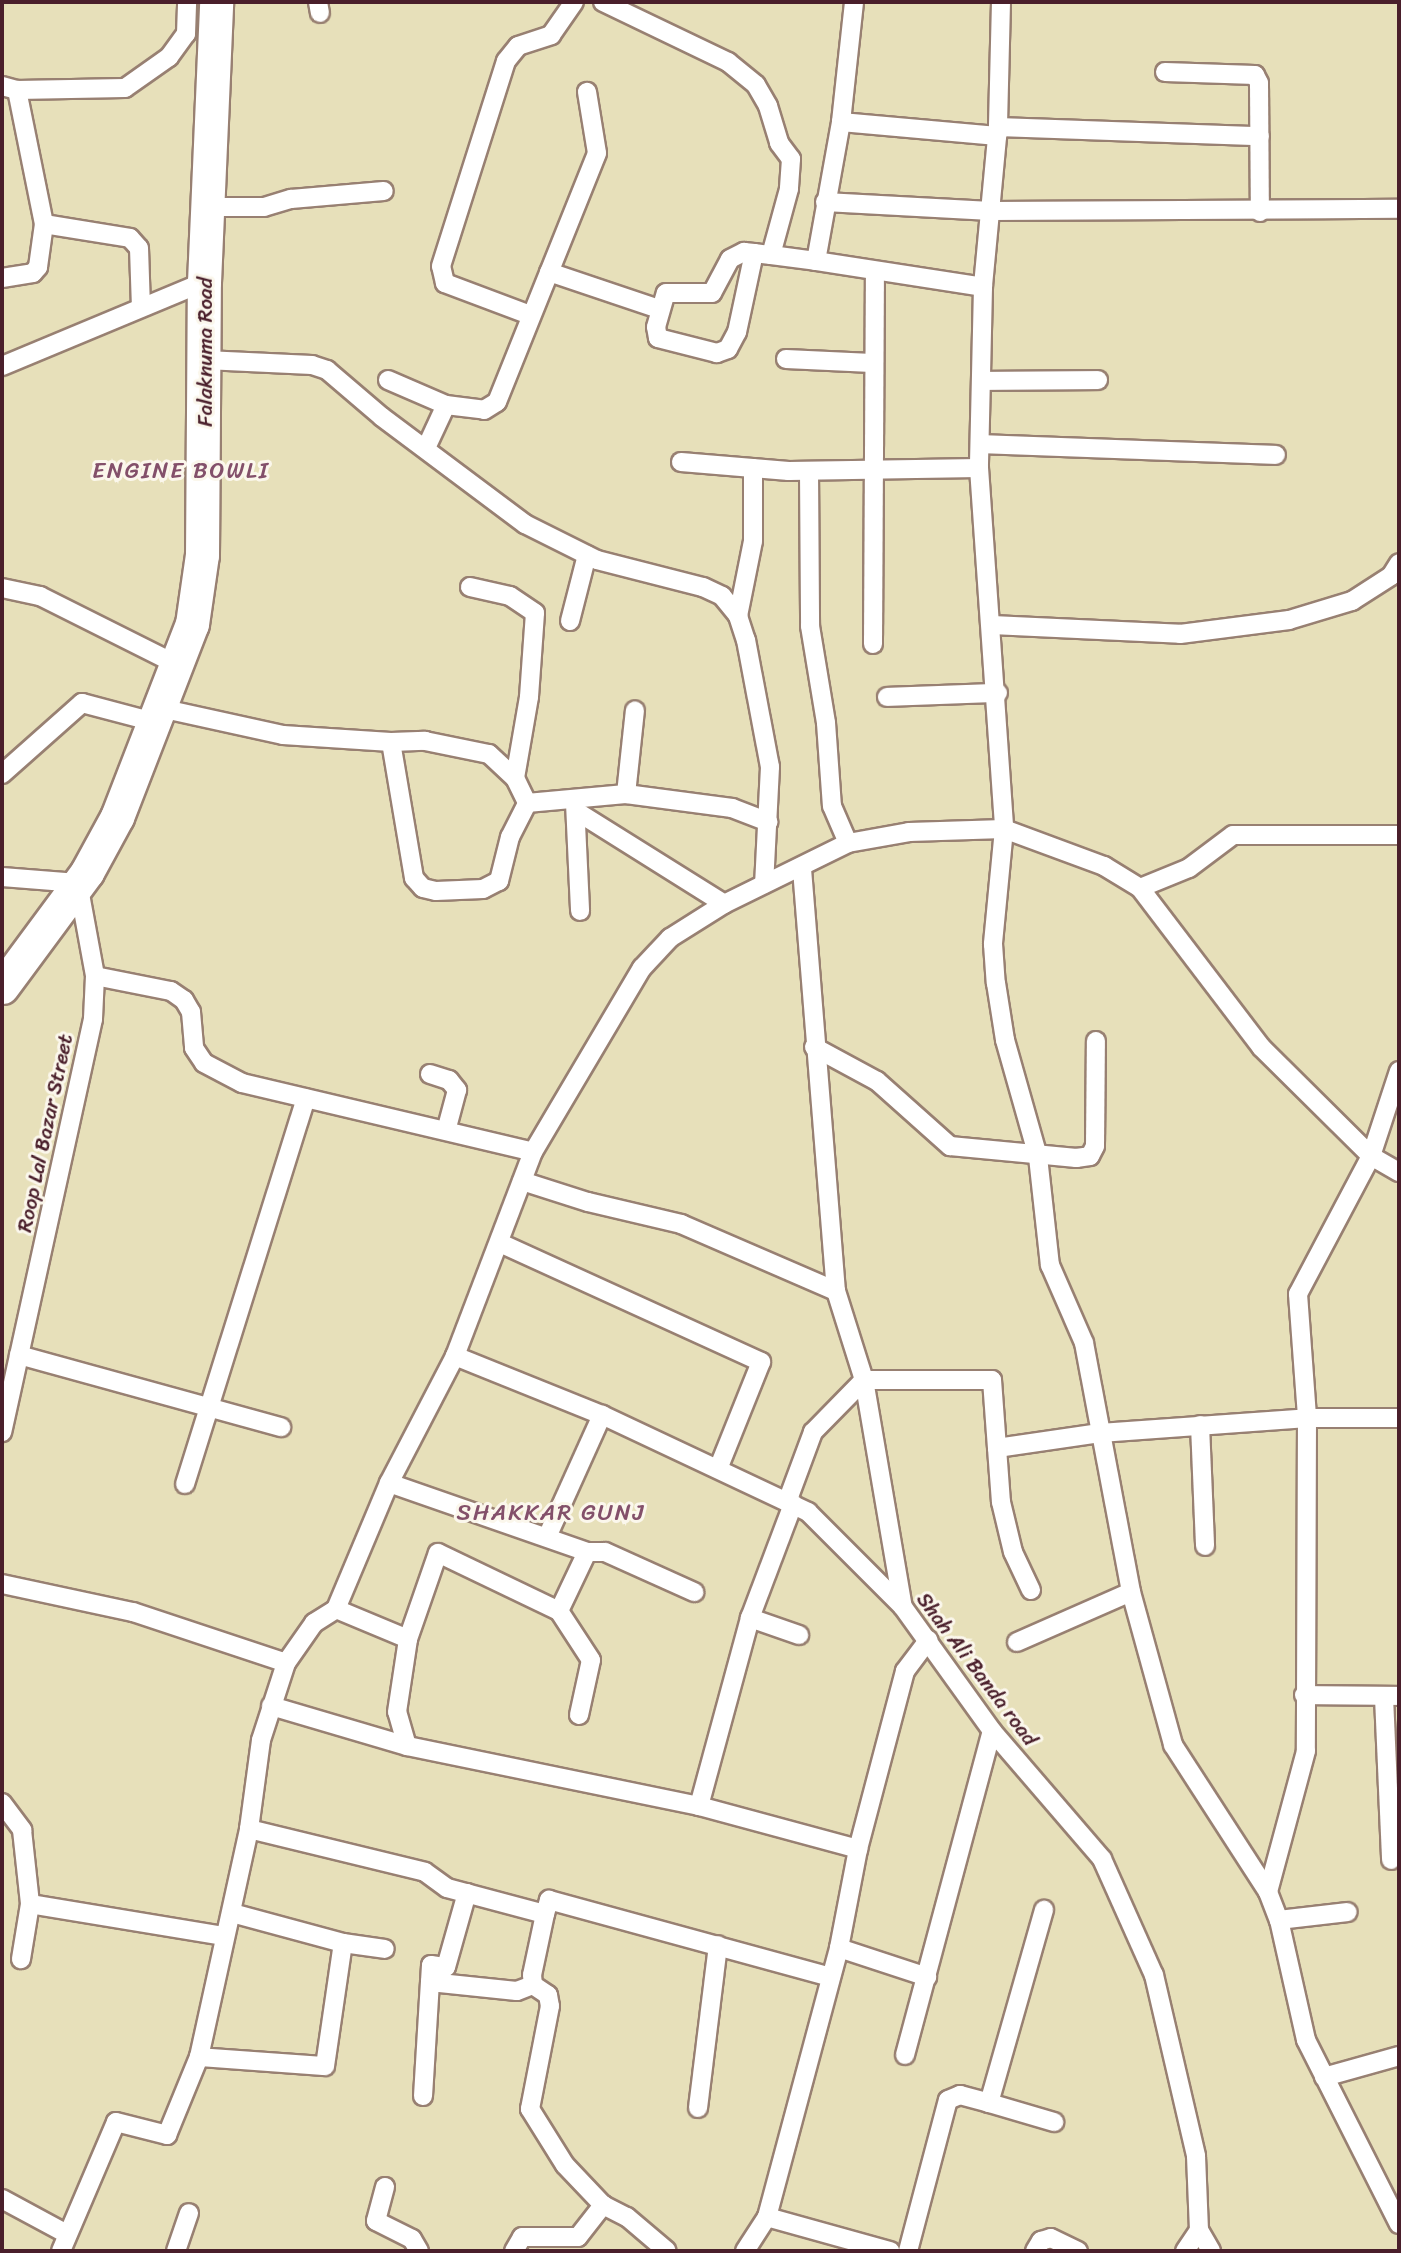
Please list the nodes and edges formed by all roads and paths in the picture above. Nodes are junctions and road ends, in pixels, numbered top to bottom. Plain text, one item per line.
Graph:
1 (187, 2) edge
2 (216, 2) edge
3 (574, 2) edge
4 (603, 2) edge
5 (854, 2) edge
6 (1000, 2) edge
7 (1165, 72) dead end
8 (9, 88) edge
9 (587, 92) dead end
10 (841, 122) junction
11 (997, 131) junction
12 (1260, 136) junction
13 (384, 191) dead end
14 (825, 202) junction
15 (206, 207) junction
16 (1399, 209) edge
17 (991, 211) junction
18 (1260, 212) junction
19 (44, 224) junction
20 (763, 254) junction
21 (816, 261) junction
22 (875, 271) junction
23 (549, 272) junction
24 (2, 278) edge
25 (204, 282) junction
26 (983, 287) junction
27 (141, 307) junction
28 (659, 309) junction
29 (530, 315) junction
30 (786, 359) dead end
31 (205, 360) junction
32 (872, 363) junction
33 (2, 366) edge
34 (388, 380) dead end
35 (1098, 380) dead end
36 (982, 381) junction
37 (446, 405) junction
38 (981, 444) junction
39 (426, 447) junction
40 (1276, 455) dead end
41 (681, 462) dead end
42 (754, 468) junction
43 (979, 468) junction
44 (871, 469) junction
45 (809, 471) junction
46 (587, 555) junction
47 (1399, 563) edge
48 (470, 587) dead end
49 (2, 588) edge
50 (738, 617) junction
51 (570, 621) dead end
52 (992, 625) junction
53 (873, 644) dead end
54 (178, 665) junction
55 (998, 693) junction
56 (887, 697) dead end
57 (635, 710) dead end
58 (157, 715) junction
59 (391, 742) junction
60 (2, 774) edge
61 (516, 778) junction
62 (626, 794) junction
63 (527, 803) junction
64 (575, 805) junction
65 (768, 822) junction
66 (1004, 829) junction
67 (1399, 835) edge
68 (848, 843) junction
69 (802, 869) junction
70 (2, 877) edge
71 (78, 883) junction
72 (764, 884) junction
73 (1140, 888) junction
74 (724, 904) junction
75 (579, 911) dead end
76 (95, 976) junction
77 (2, 987) edge
78 (1096, 1041) dead end
79 (814, 1047) junction
80 (1399, 1071) edge
81 (429, 1074) dead end
82 (306, 1099) junction
83 (447, 1128) junction
84 (533, 1152) junction
85 (1371, 1156) junction
86 (1038, 1157) junction
87 (1399, 1172) edge
88 (522, 1181) junction
89 (500, 1243) junction
90 (836, 1291) junction
91 (19, 1355) junction
92 (455, 1356) junction
93 (864, 1380) junction
94 (206, 1405) junction
95 (602, 1415) junction
96 (1307, 1418) junction
97 (1399, 1418) edge
98 (1200, 1425) junction
99 (281, 1427) dead end
100 (2, 1432) edge
101 (1100, 1433) junction
102 (997, 1448) junction
103 (718, 1469) junction
104 (389, 1483) junction
105 (185, 1484) dead end
106 (790, 1503) junction
107 (547, 1537) junction
108 (1205, 1546) dead end
109 (587, 1552) junction
110 (2, 1584) edge
111 (1031, 1590) dead end
112 (694, 1592) dead end
113 (1131, 1592) junction
114 (903, 1607) junction
115 (336, 1609) junction
116 (559, 1611) junction
117 (750, 1618) junction
118 (799, 1635) dead end
119 (408, 1639) junction
120 (928, 1640) junction
121 (1017, 1642) dead end
122 (286, 1662) junction
123 (1304, 1695) junction
124 (1391, 1697) edge
125 (271, 1706) junction
126 (579, 1714) dead end
127 (992, 1731) junction
128 (407, 1746) junction
129 (2, 1803) edge
130 (699, 1806) junction
131 (249, 1829) junction
132 (858, 1849) junction
133 (1391, 1860) dead end
134 (1268, 1892) junction
135 (467, 1893) junction
136 (30, 1904) junction
137 (1044, 1910) dead end
138 (1348, 1912) dead end
139 (232, 1913) junction
140 (545, 1914) junction
141 (1279, 1920) junction
142 (224, 1936) junction
143 (343, 1943) junction
144 (718, 1945) junction
145 (839, 1948) junction
146 (385, 1949) dead end
147 (21, 1959) dead end
148 (831, 1977) junction
149 (927, 1978) junction
150 (430, 1982) junction
151 (533, 1984) junction
152 (905, 2055) dead end
153 (1399, 2056) edge
154 (199, 2057) junction
155 (1324, 2077) junction
156 (423, 2096) dead end
157 (989, 2103) junction
158 (698, 2108) dead end
159 (1054, 2122) dead end
160 (385, 2187) dead end
161 (2, 2199) edge
162 (603, 2205) junction
163 (189, 2213) dead end
164 (767, 2217) junction
165 (1399, 2224) edge
166 (1199, 2230) junction
167 (64, 2243) edge
168 (839, 2244) edge
169 (176, 2251) edge
170 (419, 2251) edge
171 (514, 2251) edge
172 (667, 2251) edge
173 (745, 2251) edge
174 (890, 2251) edge
175 (908, 2251) edge
176 (1035, 2251) edge
177 (1078, 2251) edge
178 (1185, 2251) edge
179 (1211, 2251) edge

1 - 8 street
2 - 15 highway, Falaknuma Road
3 - 29 street
4 - 20 street
5 - 10 street
6 - 11 street
7 - 12 street
8 - 19 street
9 - 23 street
10 - 11 street
10 - 14 street
11 - 12 street
11 - 17 street
12 - 18 street
13 - 15 street
14 - 17 street
14 - 21 street
15 - 25 highway, Falaknuma Road
16 - 18 street
17 - 18 street
17 - 26 street
19 - 24 street
19 - 27 street
20 - 21 street
20 - 28 street
20 - 28 street
21 - 22 street
22 - 26 street
22 - 32 street
23 - 28 street
23 - 29 street
25 - 27 street
25 - 31 highway, Falaknuma Road
26 - 36 street
27 - 33 street
29 - 37 street
30 - 32 street
31 - 39 street
31 - 54 highway, Falaknuma Road
32 - 44 street
34 - 37 street
35 - 36 street
36 - 38 street
37 - 39 street
38 - 40 street
38 - 43 street
39 - 46 street
41 - 42 street
42 - 45 street
42 - 50 street
43 - 44 street
43 - 52 street
44 - 45 street
44 - 53 street
45 - 68 street
46 - 50 street
46 - 51 street
47 - 52 street
48 - 61 street
49 - 54 street
50 - 65 street
52 - 55 street
54 - 58 highway, Falaknuma Road
55 - 56 street
55 - 66 street
57 - 62 street
58 - 59 street
58 - 60 street
58 - 71 highway, Falaknuma Road
59 - 61 street
59 - 63 street
61 - 63 street
62 - 64 street
62 - 65 street
63 - 64 street
64 - 74 street
64 - 75 street
65 - 72 street
66 - 68 street
66 - 73 street
66 - 86 street
67 - 73 street
68 - 69 street
69 - 72 street
69 - 79 street
70 - 71 street
71 - 76 street, Roop Lal Bazar Street
71 - 77 highway, Falaknuma Road
72 - 74 street
73 - 85 street
74 - 84 street
76 - 82 street
76 - 91 street, Roop Lal Bazar Street
78 - 86 street
79 - 86 street
79 - 90 street
80 - 85 street
81 - 83 street
82 - 83 street
82 - 94 street
83 - 84 street
84 - 88 street
85 - 87 street
85 - 96 street
86 - 101 street
88 - 89 street
88 - 90 street
89 - 92 street
89 - 103 street
90 - 93 street
91 - 94 street
91 - 100 street, Roop Lal Bazar Street
92 - 95 street, Shah Ali Banda road
92 - 104 street
93 - 102 street
93 - 106 street
93 - 114 street
94 - 99 street
94 - 105 street
95 - 103 street, Shah Ali Banda road
95 - 107 street
96 - 97 street
96 - 98 street
96 - 123 street
98 - 101 street
98 - 108 street
101 - 102 street
101 - 113 street
102 - 111 street
103 - 106 street, Shah Ali Banda road
104 - 107 street
104 - 115 street
106 - 114 street, Shah Ali Banda road
106 - 117 street
107 - 109 street
109 - 112 street
109 - 116 street
110 - 122 street
113 - 121 street
113 - 134 street
114 - 120 street, Shah Ali Banda road
115 - 119 street
115 - 122 street
116 - 119 street
116 - 126 street
117 - 118 street
117 - 130 street
119 - 128 street
120 - 127 street, Shah Ali Banda road
120 - 132 street
122 - 125 street
123 - 124 street
123 - 134 street
124 - 133 street
125 - 128 street
125 - 131 street
127 - 149 street
127 - 166 street, Shah Ali Banda road
128 - 130 street
129 - 136 street
130 - 132 street
131 - 135 street
131 - 139 street
132 - 145 street
134 - 141 street
135 - 140 street
135 - 150 street
136 - 142 street
136 - 147 street
137 - 157 street
138 - 141 street
139 - 142 street
139 - 143 street
140 - 144 street
140 - 151 street
141 - 155 street
142 - 154 street
143 - 146 street
143 - 154 street
144 - 148 street
144 - 158 street
145 - 148 street
145 - 149 street
148 - 164 street
149 - 152 street
150 - 151 street
150 - 156 street
151 - 162 street
153 - 155 street
154 - 167 street
155 - 165 street
157 - 159 street
157 - 175 street
160 - 170 street
161 - 167 street
162 - 171 street
162 - 172 street
163 - 169 street
164 - 168 street
164 - 173 street
166 - 178 street
166 - 179 street
168 - 174 street
176 - 177 street

